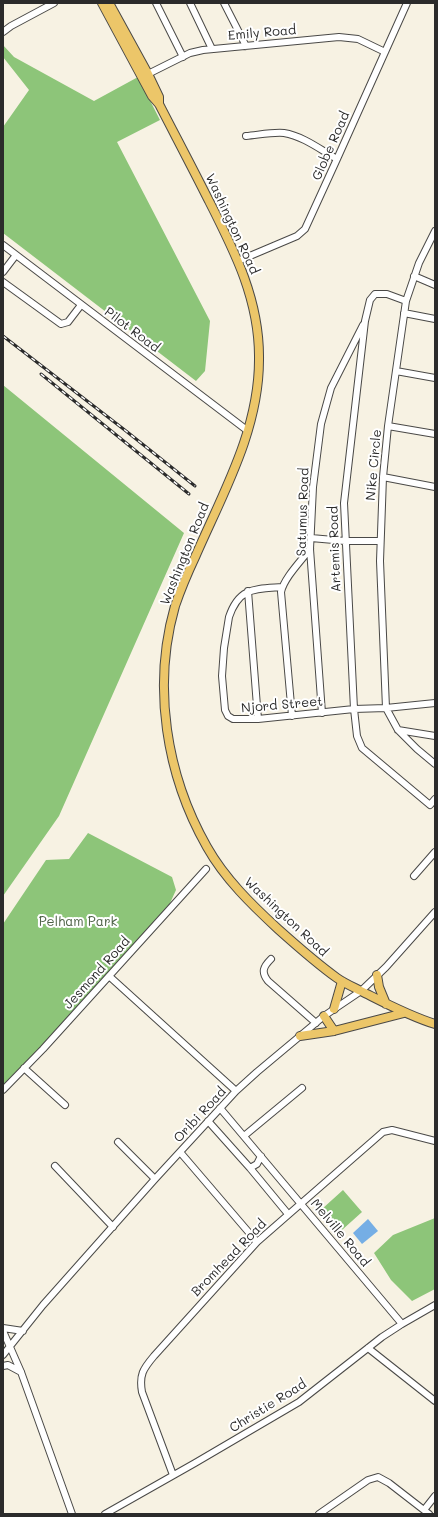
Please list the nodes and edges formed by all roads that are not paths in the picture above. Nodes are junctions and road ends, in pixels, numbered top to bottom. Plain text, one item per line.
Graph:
1 (54, 3) edge
2 (102, 3) edge
3 (109, 3) edge
4 (156, 3) edge
5 (190, 3) edge
6 (224, 3) edge
7 (407, 3) edge
8 (3, 32) edge
9 (246, 46) junction
10 (212, 49) junction
11 (385, 52) junction
12 (183, 57) junction
13 (145, 75) junction
14 (246, 136) dead end
15 (337, 159) junction
16 (435, 231) edge
17 (3, 245) edge
18 (16, 255) junction
19 (238, 261) junction
20 (3, 272) edge
21 (414, 276) junction
22 (3, 282) edge
23 (435, 285) edge
24 (406, 300) junction
25 (82, 305) junction
26 (404, 313) junction
27 (435, 319) edge
28 (365, 322) junction
29 (396, 371) junction
30 (435, 378) edge
31 (388, 426) junction
32 (248, 431) junction
33 (435, 434) edge
34 (383, 477) junction
35 (435, 487) edge
36 (311, 538) junction
37 (345, 541) junction
38 (380, 541) junction
39 (310, 549) junction
40 (282, 587) junction
41 (248, 591) junction
42 (435, 703) edge
43 (386, 708) junction
44 (354, 709) junction
45 (322, 713) junction
46 (292, 716) junction
47 (258, 719) junction
48 (398, 730) junction
49 (435, 736) edge
50 (435, 764) edge
51 (435, 799) edge
52 (435, 852) edge
53 (206, 869) dead end
54 (414, 876) dead end
55 (435, 912) edge
56 (271, 959) dead end
57 (378, 975) junction
58 (109, 976) junction
59 (342, 981) junction
60 (361, 991) junction
61 (386, 1004) junction
62 (334, 1008) junction
63 (404, 1013) junction
64 (324, 1016) junction
65 (316, 1023) junction
66 (435, 1024) edge
67 (334, 1030) junction
68 (300, 1036) junction
69 (24, 1068) junction
70 (302, 1088) dead end
71 (3, 1090) edge
72 (236, 1091) junction
73 (65, 1105) dead end
74 (220, 1108) junction
75 (208, 1121) junction
76 (244, 1136) junction
77 (435, 1141) edge
78 (118, 1142) dead end
79 (180, 1152) junction
80 (261, 1156) junction
81 (55, 1166) dead end
82 (250, 1168) junction
83 (155, 1179) junction
84 (301, 1204) junction
85 (288, 1214) junction
86 (113, 1227) junction
87 (257, 1242) junction
88 (435, 1305) edge
89 (402, 1324) junction
90 (3, 1328) edge
91 (3, 1331) edge
92 (23, 1331) junction
93 (10, 1347) junction
94 (368, 1348) junction
95 (3, 1355) edge
96 (3, 1366) edge
97 (21, 1372) junction
98 (435, 1401) edge
99 (173, 1475) junction
100 (435, 1496) edge
101 (427, 1512) edge
102 (72, 1514) edge
103 (105, 1514) edge
104 (319, 1514) edge

1 - 8 street
2 - 13 main road, Washington Road
3 - 13 main road, Washington Road
4 - 12 street
5 - 10 street
6 - 9 street
7 - 11 street, Globe Road
9 - 10 street, Emily Road
9 - 11 street, Emily Road
10 - 12 street, Emily Road
11 - 15 street, Globe Road
12 - 13 street, Emily Road
13 - 19 main road, Washington Road
14 - 15 street
15 - 19 street, Globe Road
16 - 21 street, Nike Circle
17 - 18 street, Pilot Road
18 - 20 street
18 - 25 street, Pilot Road
19 - 32 main road, Washington Road
21 - 23 street
21 - 24 street, Nike Circle
22 - 25 street
24 - 26 street, Nike Circle
24 - 28 street, Artemis Road
25 - 32 street, Pilot Road
26 - 27 street
26 - 29 street, Nike Circle
28 - 36 street, Satumus Road
28 - 37 street, Artemis Road
29 - 30 street
29 - 31 street, Nike Circle
31 - 33 street
31 - 34 street, Nike Circle
32 - 59 main road, Washington Road
34 - 35 street
34 - 38 street, Nike Circle
36 - 37 street
36 - 39 street, Satumus Road
37 - 38 street
37 - 44 street, Artemis Road
38 - 43 street, Nike Circle
39 - 40 street
39 - 45 street, Satumus Road
40 - 41 street
40 - 46 street
41 - 47 street
41 - 47 street, Njord Street
42 - 43 street, Njord Street
43 - 44 street, Njord Street
43 - 48 street
44 - 45 street, Njord Street
44 - 51 street, Artemis Road
45 - 46 street, Njord Street
46 - 47 street, Njord Street
48 - 49 street
48 - 50 street
52 - 54 street
53 - 58 street, Jesmond Road
55 - 57 street, Oribi Road
56 - 65 street
57 - 60 street, Oribi Road
57 - 61 main road
58 - 69 street, Jesmond Road
58 - 72 street
59 - 60 main road, Washington Road
59 - 62 main road
60 - 61 main road, Washington Road
60 - 62 street, Oribi Road
61 - 63 main road, Washington Road
62 - 64 street, Oribi Road
63 - 66 main road, Washington Road
63 - 67 main road
64 - 65 street, Oribi Road
64 - 67 main road
65 - 68 street, Oribi Road
67 - 68 main road
68 - 72 street, Oribi Road
69 - 71 street, Jesmond Road
69 - 73 street
70 - 76 street
72 - 74 street, Oribi Road
74 - 75 street, Oribi Road
74 - 76 street, Melville Road
75 - 79 street, Oribi Road
75 - 82 street
76 - 80 street, Melville Road
77 - 84 street, Bromhead Road
78 - 83 street
79 - 83 street, Oribi Road
79 - 87 street
80 - 82 street
80 - 84 street, Melville Road
81 - 86 street
82 - 85 street
83 - 86 street, Oribi Road
84 - 85 street, Bromhead Road
84 - 89 street, Melville Road
85 - 87 street, Bromhead Road
86 - 92 street, Oribi Road
87 - 99 street, Bromhead Road
88 - 89 street, Christie Road
89 - 94 street, Christie Road
90 - 92 street
91 - 93 street
92 - 93 street, Oribi Road
93 - 95 street, Oribi Road
93 - 97 street
94 - 98 street
94 - 99 street, Christie Road
96 - 97 street
97 - 102 street
99 - 103 street, Christie Road
100 - 101 street
101 - 104 street

